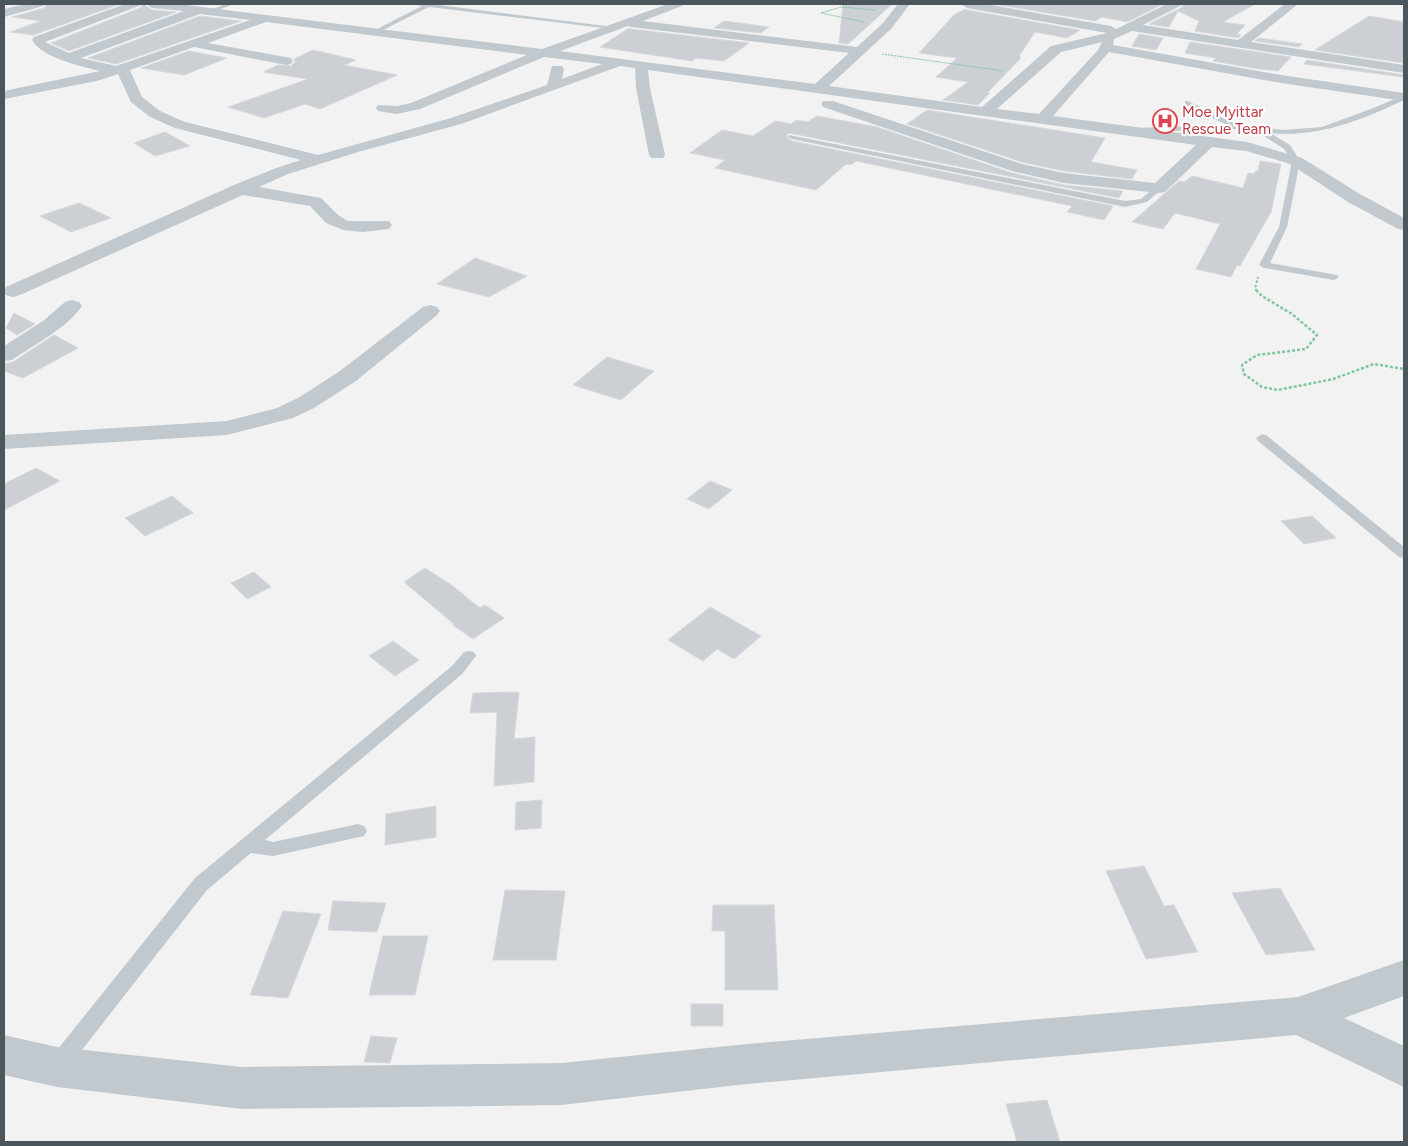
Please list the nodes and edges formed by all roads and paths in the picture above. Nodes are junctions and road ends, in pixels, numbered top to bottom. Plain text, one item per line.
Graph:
1 (39, 4) edge
2 (135, 4) edge
3 (152, 4) edge
4 (231, 4) edge
5 (416, 4) edge
6 (678, 4) edge
7 (967, 4) edge
8 (1175, 4) edge
9 (1292, 4) edge
10 (429, 5) junction
11 (279, 7) dead end
12 (900, 8) edge
13 (205, 11) junction
14 (4, 13) edge
15 (262, 17) junction
16 (625, 22) junction
17 (887, 26) junction
18 (611, 27) junction
19 (377, 31) junction
20 (1116, 36) junction
21 (194, 44) junction
22 (1240, 44) junction
23 (861, 51) junction
24 (542, 53) junction
25 (560, 55) junction
26 (68, 58) junction
27 (286, 61) dead end
28 (619, 63) junction
29 (641, 65) junction
30 (103, 68) junction
31 (123, 69) junction
32 (1404, 69) edge
33 (703, 74) junction
34 (1029, 74) junction
35 (4, 82) edge
36 (554, 87) junction
37 (818, 89) junction
38 (4, 95) edge
39 (1404, 97) edge
40 (1188, 102) dead end
41 (382, 108) dead end
42 (985, 112) junction
43 (1043, 119) junction
44 (1238, 127) junction
45 (1130, 130) junction
46 (1260, 130) junction
47 (792, 137) dead end
48 (1210, 141) junction
49 (657, 155) dead end
50 (316, 160) junction
51 (1296, 161) junction
52 (1159, 188) junction
53 (240, 190) junction
54 (384, 225) dead end
55 (1404, 226) edge
56 (1264, 265) junction
57 (1334, 277) dead end
58 (13, 291) dead end
59 (72, 306) dead end
60 (430, 311) dead end
61 (4, 355) edge
62 (1404, 369) edge
63 (1262, 438) dead end
64 (4, 442) edge
65 (1404, 554) edge
66 (469, 656) dead end
67 (358, 831) dead end
68 (248, 845) junction
69 (1404, 978) edge
70 (1298, 1016) junction
71 (4, 1055) edge
72 (57, 1067) junction
73 (1404, 1067) edge

1 - 14 street
2 - 26 street
3 - 13 street
4 - 13 lane
5 - 10 lane
6 - 16 street
7 - 20 street
8 - 20 street
9 - 22 street
10 - 18 lane
10 - 19 lane
11 - 15 street
12 - 17 street
12 - 17 path
13 - 15 street
13 - 26 street
15 - 19 street
15 - 21 street
16 - 18 street
16 - 23 street
17 - 23 street
18 - 24 street
19 - 24 street
20 - 22 street
20 - 34 street
20 - 39 street
20 - 43 street
21 - 27 street
21 - 31 street
22 - 32 street
23 - 34 path
23 - 37 street
24 - 25 street
24 - 41 street
25 - 28 street
25 - 36 street
26 - 30 street
28 - 29 street
28 - 36 street
29 - 33 street
29 - 49 street
30 - 31 street
30 - 35 street
31 - 38 street
31 - 50 street
33 - 37 street
33 - 52 street
34 - 42 street
36 - 50 street
37 - 42 street
39 - 46 lane
40 - 44 lane
42 - 43 street
43 - 45 street
44 - 45 lane
44 - 46 lane
45 - 48 street
46 - 51 lane
47 - 52 lane
48 - 51 street
48 - 52 street
50 - 53 street
51 - 55 street
51 - 56 lane
53 - 54 street
53 - 58 street
56 - 57 lane
56 - 62 path
59 - 61 street
60 - 64 street
63 - 65 lane
66 - 68 lane
67 - 68 lane
68 - 72 lane
69 - 70 street
70 - 72 street
70 - 73 street
71 - 72 street

